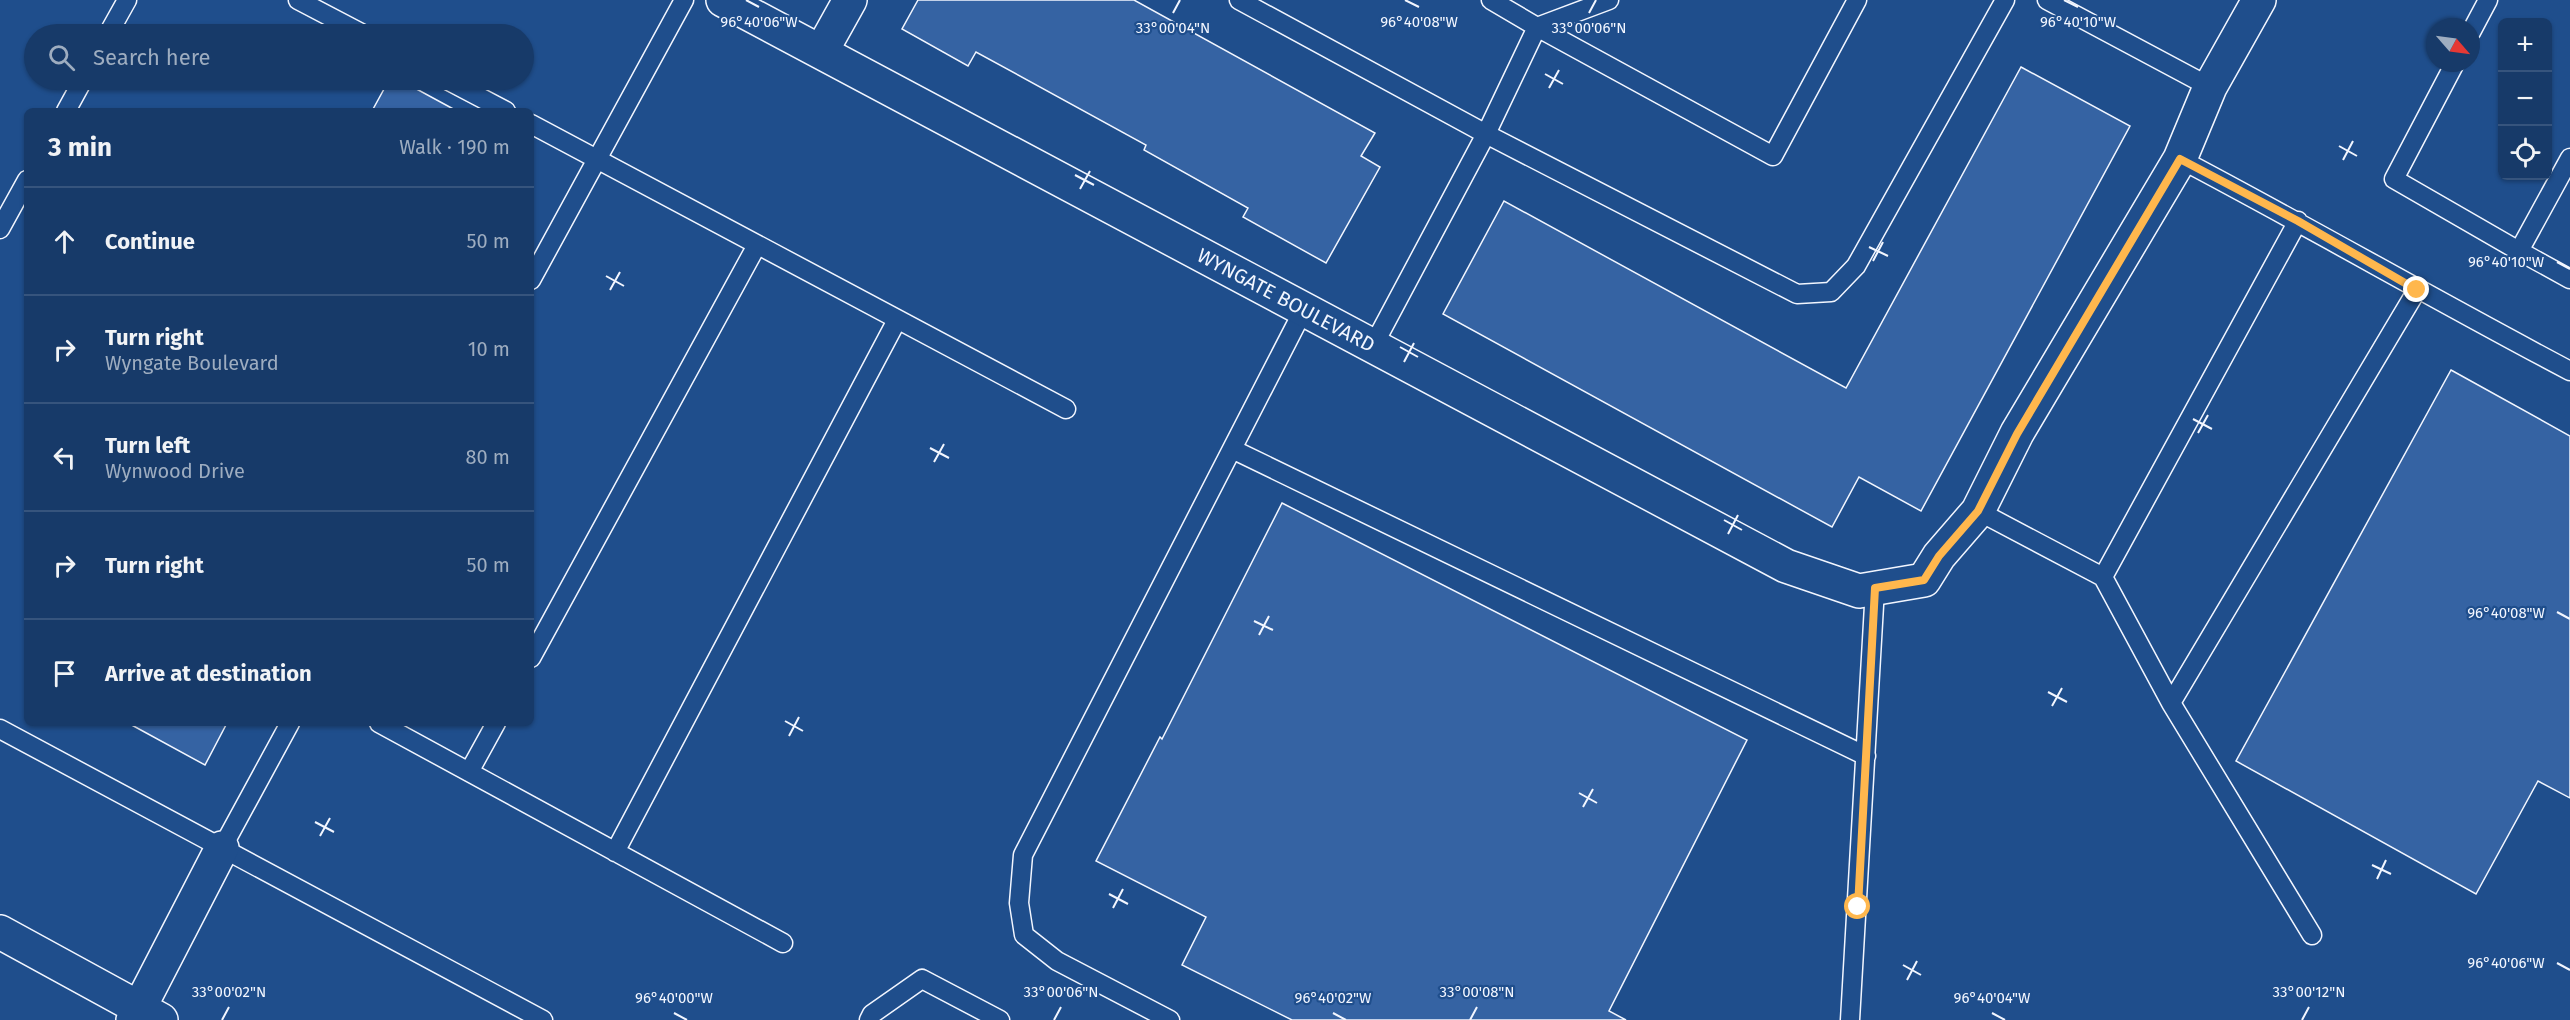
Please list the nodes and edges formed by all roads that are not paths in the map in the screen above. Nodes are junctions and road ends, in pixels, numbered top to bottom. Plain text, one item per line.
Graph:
1 (128, 0) edge
2 (298, 0) edge
3 (684, 0) edge
4 (723, 0) edge
5 (850, 0) edge
6 (1239, 0) edge
7 (1491, 0) edge
8 (1609, 0) edge
9 (1857, 0) edge
10 (2005, 0) edge
11 (2047, 0) edge
12 (2259, 0) edge
13 (2488, 0) edge
14 (2478, 18) edge
15 (114, 24) edge
16 (344, 24) edge
17 (1537, 27) junction
18 (821, 52) junction
19 (2450, 72) edge
20 (2210, 87) junction
21 (78, 90) edge
22 (466, 90) edge
23 (68, 108) edge
24 (500, 108) edge
25 (534, 126) edge
26 (1486, 134) junction
27 (2570, 158) edge
28 (597, 159) junction
29 (2180, 159) junction
30 (24, 185) edge
31 (2298, 221) junction
32 (0, 228) edge
33 (757, 245) junction
34 (2519, 251) junction
35 (534, 274) edge
36 (2570, 279) edge
37 (2417, 290) junction
38 (1304, 309) junction
39 (897, 320) junction
40 (1373, 346) junction
41 (2570, 371) edge
42 (1066, 409) dead end
43 (1232, 449) junction
44 (1978, 511) junction
45 (2103, 577) junction
46 (1875, 588) junction
47 (534, 653) edge
48 (2171, 703) junction
49 (288, 726) edge
50 (385, 726) edge
51 (494, 726) edge
52 (0, 729) edge
53 (1866, 756) junction
54 (469, 772) junction
55 (222, 848) junction
56 (615, 852) junction
57 (0, 932) edge
58 (2312, 935) dead end
59 (783, 943) dead end
60 (144, 1016) edge
61 (543, 1020) edge
62 (868, 1020) edge
63 (1000, 1020) edge
64 (1170, 1020) edge
65 (1850, 1020) edge

1 - 15 lane
2 - 16 lane
3 - 28 lane
4 - 18 street, WYNGATE BOULEVARD
5 - 18 street
6 - 26 lane
7 - 17 lane
8 - 17 lane
9 - 17 lane
10 - 26 lane
11 - 20 lane
12 - 20 street
13 - 14 lane
17 - 26 lane
18 - 38 street, WYNGATE BOULEVARD
19 - 34 lane
20 - 29 street
21 - 23 lane
22 - 24 lane
25 - 28 lane
26 - 40 lane
27 - 34 lane
28 - 33 lane
28 - 35 lane
29 - 31 lane
29 - 44 street
30 - 32 lane
31 - 37 lane
31 - 45 lane
33 - 39 lane
33 - 47 lane
34 - 36 lane
37 - 41 lane
37 - 48 lane
38 - 40 street, WYNGATE BOULEVARD
38 - 43 lane
39 - 42 lane
39 - 56 lane
40 - 46 street, WYNGATE BOULEVARD
43 - 53 lane
43 - 64 lane
44 - 45 lane
44 - 46 street, WYNGATE BOULEVARD
45 - 48 lane
46 - 53 lane
48 - 58 lane
49 - 55 lane
50 - 54 lane
51 - 54 lane
52 - 55 lane
53 - 65 lane
54 - 56 lane
55 - 60 street
55 - 61 lane
56 - 59 lane
57 - 60 street
62 - 63 lane

